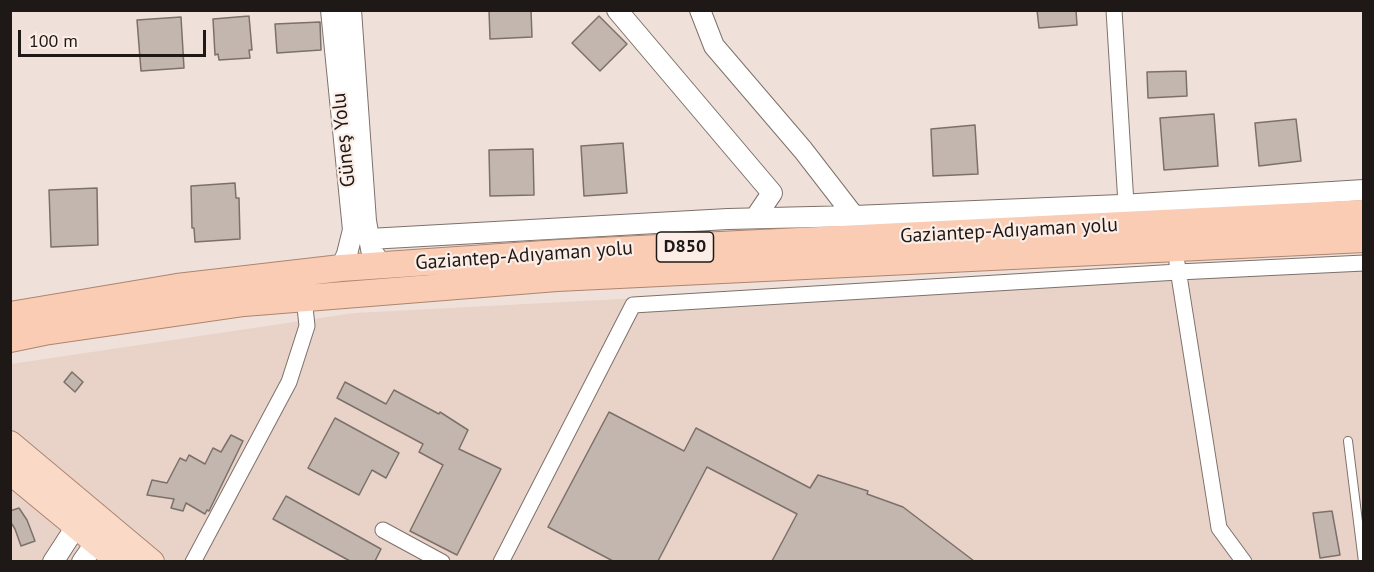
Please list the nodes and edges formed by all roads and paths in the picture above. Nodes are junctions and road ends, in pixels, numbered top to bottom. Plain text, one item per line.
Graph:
1 (331, 10) edge
2 (351, 10) edge
3 (617, 10) edge
4 (700, 10) edge
5 (1114, 10) edge
6 (1364, 190) edge
7 (1126, 204) junction
8 (1364, 213) edge
9 (854, 216) junction
10 (755, 218) junction
11 (369, 239) junction
12 (1364, 239) edge
13 (1177, 260) junction
14 (1364, 263) edge
15 (381, 265) junction
16 (341, 268) junction
17 (304, 298) junction
18 (10, 315) edge
19 (58, 330) junction
20 (10, 339) edge
21 (10, 358) edge
22 (1348, 441) dead end
23 (10, 443) edge
24 (10, 472) edge
25 (77, 525) junction
26 (383, 530) dead end
27 (96, 542) junction
28 (53, 561) edge
29 (82, 561) edge
30 (119, 561) edge
31 (152, 561) edge
32 (193, 561) edge
33 (442, 561) edge
34 (501, 561) edge
35 (1244, 561) edge
36 (1363, 561) edge

1 - 16 street, Güneş Yolu
2 - 11 street, Güneş Yolu
3 - 10 street
4 - 9 street
5 - 7 street
6 - 7 street
7 - 9 street
8 - 15 highway, Gaziantep-Adıyaman yolu / D850
9 - 10 street
10 - 11 street
11 - 15 street, Güneş Yolu
12 - 13 highway, Gaziantep-Adıyaman yolu / D850
13 - 14 street
13 - 17 highway, Gaziantep-Adıyaman yolu / D850
13 - 34 street
13 - 35 street
15 - 16 highway, Gaziantep-Adıyaman yolu / D850
16 - 18 highway, Gaziantep-Adıyaman yolu / D850
17 - 19 highway, Gaziantep-Adıyaman yolu / D850
17 - 32 street
19 - 20 highway, Gaziantep-Adıyaman yolu / D850
19 - 21 highway
22 - 36 lane
23 - 31 main road
24 - 25 main road
25 - 27 main road
25 - 28 street
26 - 33 street
27 - 29 street
27 - 30 main road

